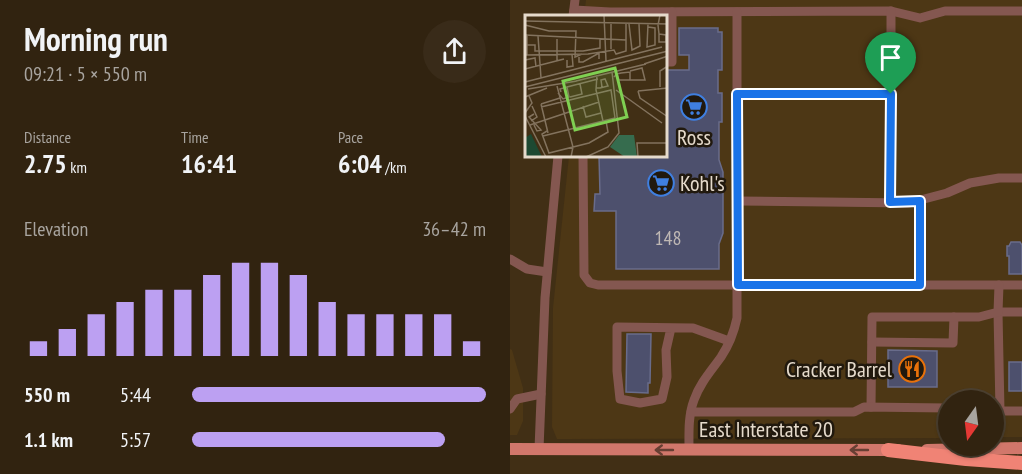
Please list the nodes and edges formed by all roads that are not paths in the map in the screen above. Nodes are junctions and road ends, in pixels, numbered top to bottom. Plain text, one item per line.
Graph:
1 (574, 9) edge
2 (891, 11) junction
3 (1022, 11) edge
4 (672, 12) junction
5 (737, 12) junction
6 (619, 14) edge
7 (668, 62) edge
8 (737, 94) junction
9 (891, 94) junction
10 (558, 158) edge
11 (583, 158) edge
12 (1022, 177) edge
13 (738, 201) junction
14 (920, 201) junction
15 (890, 202) junction
16 (510, 259) edge
17 (547, 272) junction
18 (738, 285) junction
19 (920, 285) junction
20 (999, 285) junction
21 (1022, 285) edge
22 (998, 312) junction
23 (1022, 312) edge
24 (954, 317) junction
25 (670, 328) junction
26 (729, 341) junction
27 (872, 342) junction
28 (997, 390) edge
29 (541, 394) junction
30 (871, 407) junction
31 (938, 408) edge
32 (510, 410) edge
33 (1004, 411) edge
34 (1022, 411) edge
35 (691, 412) junction
36 (1022, 448) edge
37 (510, 449) edge
38 (539, 449) junction
39 (689, 450) junction
40 (888, 450) junction
41 (1022, 463) edge

1 - 6 street
2 - 3 street
2 - 5 street
2 - 9 street
4 - 5 street
4 - 6 street
4 - 7 street
5 - 8 street
8 - 9 street
8 - 13 street
9 - 15 street
10 - 17 street
11 - 18 street
12 - 14 street
13 - 15 street
13 - 18 street
14 - 15 street
14 - 19 street
16 - 17 street
17 - 29 street
18 - 19 street
18 - 26 street
19 - 20 street
20 - 21 street
20 - 22 street
22 - 23 street
22 - 24 street
22 - 28 street
24 - 27 street
24 - 27 street
25 - 25 street
25 - 26 street
26 - 35 street
27 - 30 street
29 - 32 street
29 - 38 street
30 - 31 street
30 - 35 street
33 - 34 street
35 - 39 street
36 - 40 main road, East Interstate 20
37 - 38 main road, East Interstate 20
39 -> 38 main road, East Interstate 20
40 -> 39 main road, East Interstate 20
40 - 41 highway

